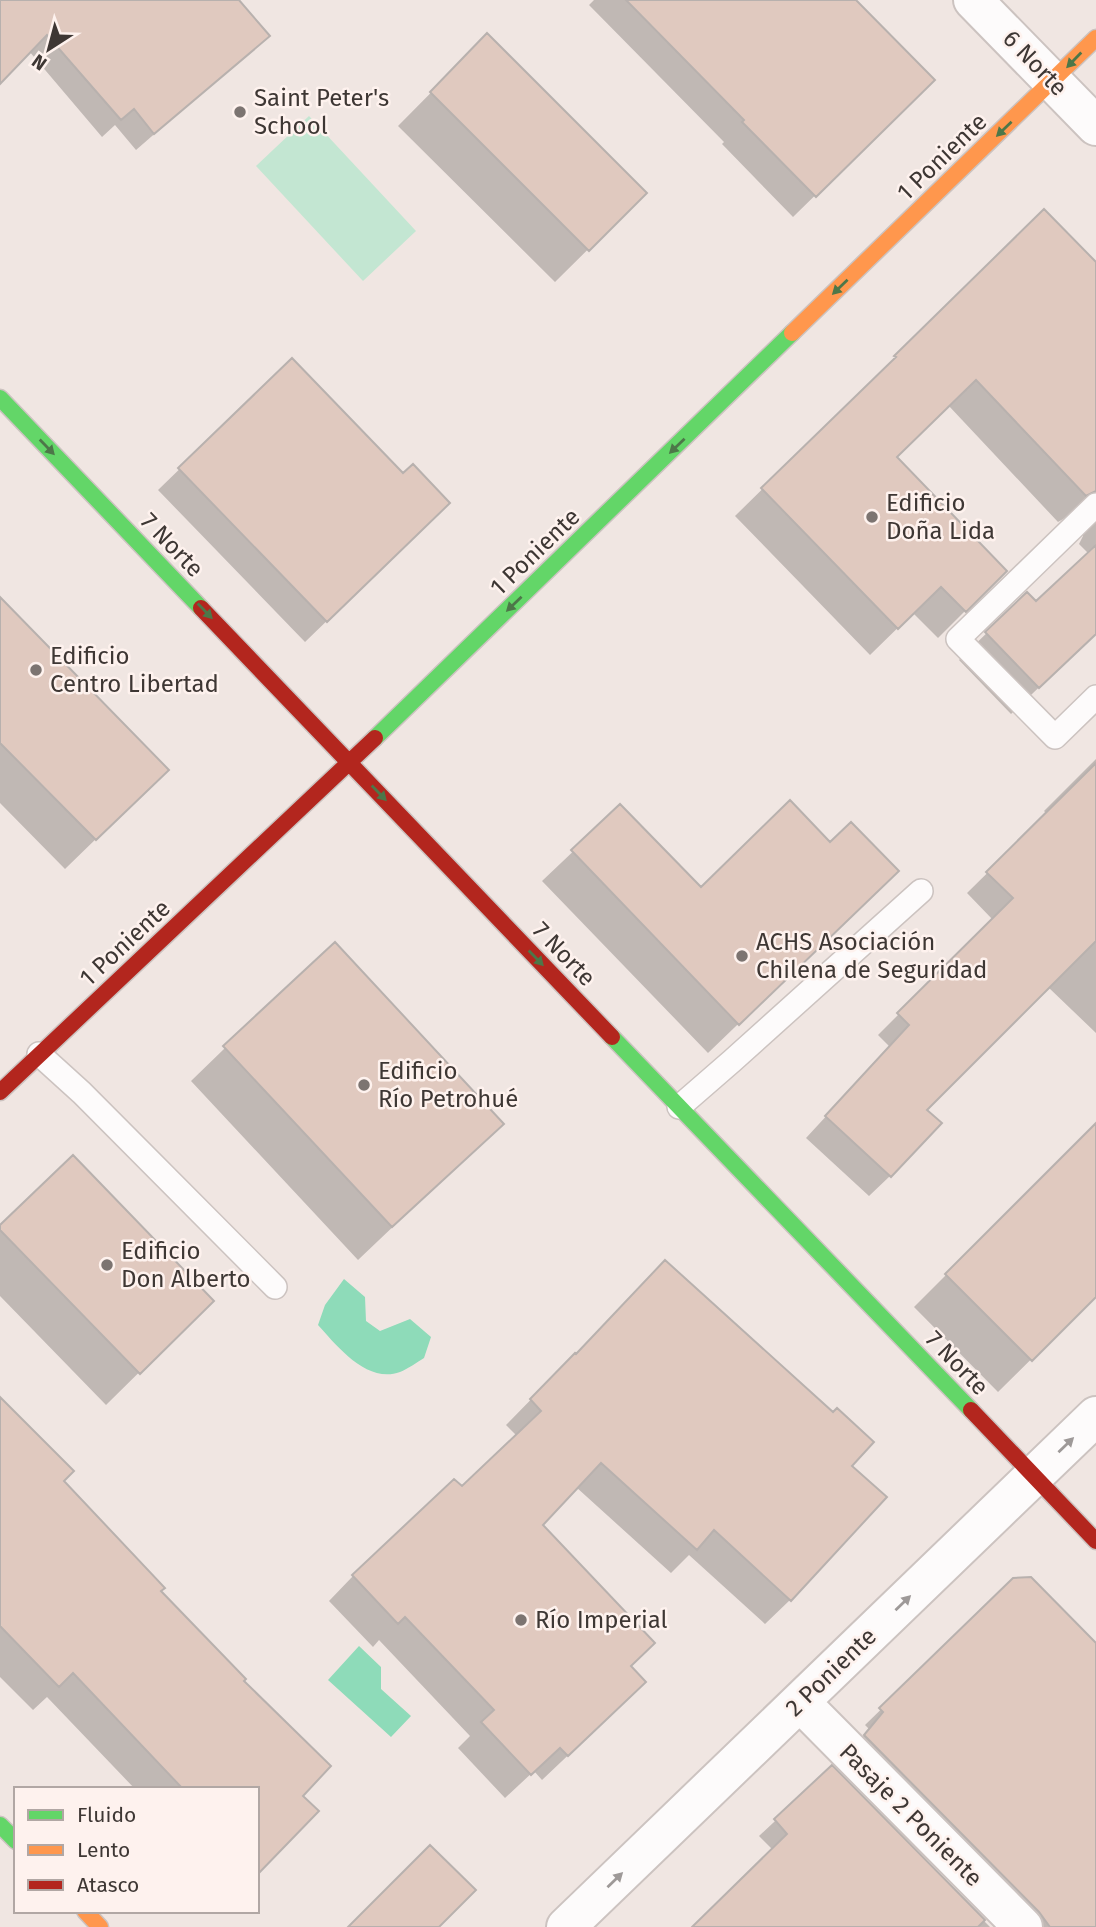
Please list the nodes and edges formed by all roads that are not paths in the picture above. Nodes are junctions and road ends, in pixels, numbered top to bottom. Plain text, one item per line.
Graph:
1 (973, 0) edge
2 (1096, 38) edge
3 (1053, 82) junction
4 (1096, 126) edge
5 (0, 398) edge
6 (1096, 505) edge
7 (1096, 697) edge
8 (349, 762) junction
9 (921, 891) dead end
10 (39, 1054) junction
11 (0, 1058) edge
12 (18, 1075) junction
13 (0, 1092) edge
14 (679, 1107) junction
15 (275, 1287) dead end
16 (1096, 1416) edge
17 (1034, 1476) junction
18 (1096, 1541) edge
19 (800, 1702) junction
20 (0, 1825) edge
21 (14, 1839) edge
22 (87, 1913) edge
23 (100, 1927) edge
24 (566, 1927) edge
25 (1023, 1927) edge

1 - 3 street, 6 Norte
2 -> 3 street, 1 Poniente
3 - 4 street, 6 Norte
3 -> 8 street, 1 Poniente
5 -> 8 street, 7 Norte
6 - 7 lane
8 - 10 street, 1 Poniente
8 -> 14 street, 7 Norte
9 - 14 lane
10 - 12 street, 1 Poniente
10 - 15 lane
11 - 12 lane
12 - 13 street, 1 Poniente
14 - 17 street, 7 Norte
17 -> 16 street, 2 Poniente
17 - 18 street, 7 Norte
19 -> 17 street, 2 Poniente
24 -> 19 street, 2 Poniente
19 - 25 street, Pasaje 2 Poniente
20 - 21 street
22 - 23 street

